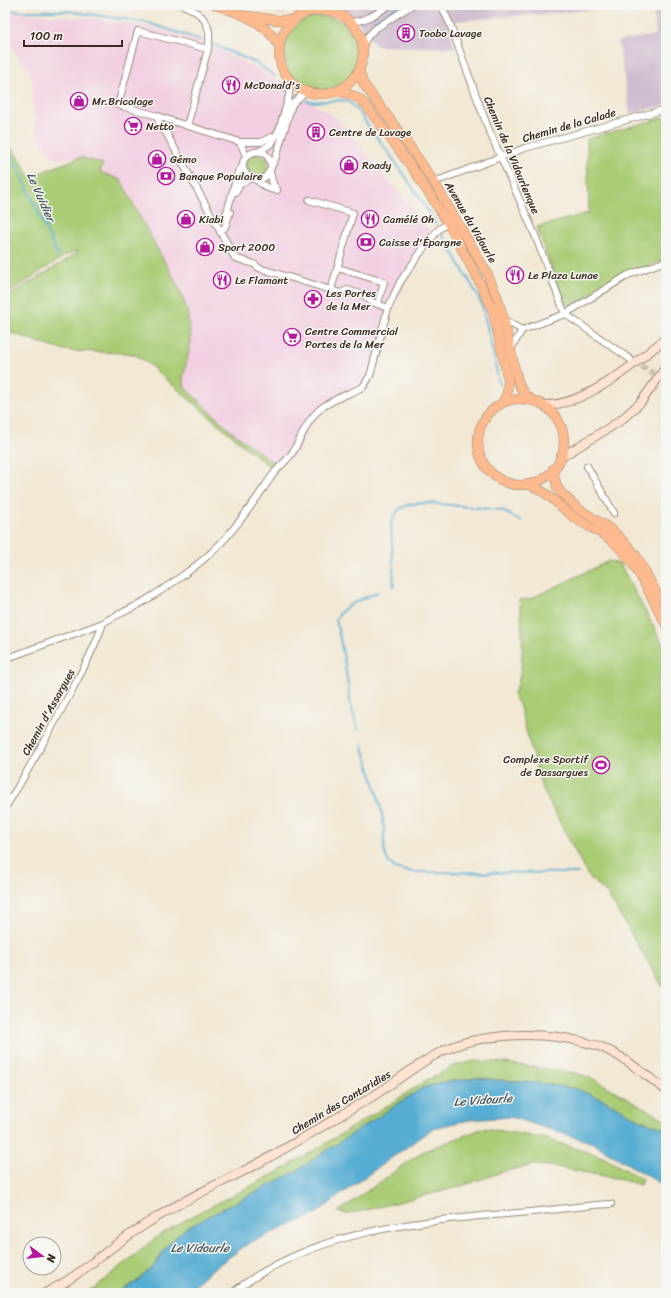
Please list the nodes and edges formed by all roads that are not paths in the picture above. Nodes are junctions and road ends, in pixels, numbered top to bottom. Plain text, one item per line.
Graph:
1 (183, 5) edge
2 (215, 5) edge
3 (390, 5) edge
4 (412, 5) edge
5 (441, 5) edge
6 (308, 9) edge
7 (331, 9) edge
8 (246, 16) junction
9 (294, 20) junction
10 (349, 22) junction
11 (279, 46) junction
12 (362, 47) junction
13 (208, 49) junction
14 (359, 68) junction
15 (290, 80) junction
16 (307, 91) junction
17 (335, 91) junction
18 (666, 109) edge
19 (158, 116) junction
20 (166, 119) junction
21 (187, 126) junction
22 (165, 131) junction
23 (274, 138) junction
24 (240, 142) junction
25 (251, 142) junction
26 (259, 151) junction
27 (246, 156) junction
28 (500, 156) junction
29 (271, 165) junction
30 (243, 166) junction
31 (270, 172) junction
32 (253, 179) junction
33 (434, 182) junction
34 (309, 200) dead end
35 (215, 222) junction
36 (448, 222) junction
37 (220, 232) junction
38 (666, 261) edge
39 (338, 268) junction
40 (332, 290) junction
41 (378, 303) junction
42 (388, 308) junction
43 (565, 314) junction
44 (504, 320) junction
45 (522, 330) junction
46 (666, 338) edge
47 (511, 349) junction
48 (630, 359) tunnel mouth
49 (666, 367) edge
50 (532, 400) junction
51 (502, 403) junction
52 (543, 405) junction
53 (560, 458) junction
54 (587, 466) dead end
55 (553, 469) junction
56 (528, 484) junction
57 (614, 513) dead end
58 (666, 612) edge
59 (103, 623) junction
60 (666, 624) edge
61 (5, 659) edge
62 (5, 808) edge
63 (666, 1090) edge
64 (611, 1204) dead end
65 (45, 1293) edge
66 (232, 1293) edge

1 - 13 street
2 - 8 main road
3 - 10 street
4 - 12 street
5 - 28 street, Chemin de la Vidourlenque
6 - 7 main road
6 - 9 main road
7 - 10 main road
8 - 9 main road
8 - 11 main road
9 - 11 main road
10 - 12 main road
11 - 15 main road
12 - 14 main road
13 - 19 street
13 - 21 street
14 - 17 main road
14 - 33 main road, Avenue du Vidourle
15 - 16 main road
15 - 23 street
16 - 17 main road
16 - 29 street
17 - 36 main road, Avenue du Vidourle
18 - 28 street, Chemin de la Calade
19 - 20 street
19 - 22 street
20 - 21 street
20 - 22 street
21 - 24 street
22 - 35 street
23 - 25 street
23 - 26 street
24 - 25 street
24 - 27 street
25 - 26 street
26 - 27 street
26 - 29 street
27 - 30 street
28 - 33 street, Chemin de la Calade
28 - 43 street, Chemin de la Vidourlenque
29 - 31 street
30 - 32 street
30 - 35 street
31 - 32 street
31 - 32 street
32 - 37 street
33 - 44 main road, Avenue du Vidourle
34 - 39 street
35 - 37 street
36 - 42 street
36 - 51 main road, Avenue du Vidourle
37 - 40 street
38 - 43 street
39 - 40 street
39 - 41 street
40 - 41 street
41 - 42 street
42 - 59 street
43 - 45 street
43 - 48 street
44 - 45 street
44 - 47 main road, Avenue du Vidourle
45 - 47 street
46 - 52 street
47 - 50 main road, Avenue du Vidourle
49 - 53 street
50 - 51 main road
50 - 52 main road
51 - 56 main road
52 - 53 main road
53 - 55 main road
54 - 57 street
55 - 56 main road
55 - 58 main road
56 - 60 main road
59 - 61 street
59 - 62 street, Chemin d'Assargues
63 - 65 street, Chemin des Cantaridies
64 - 66 street

